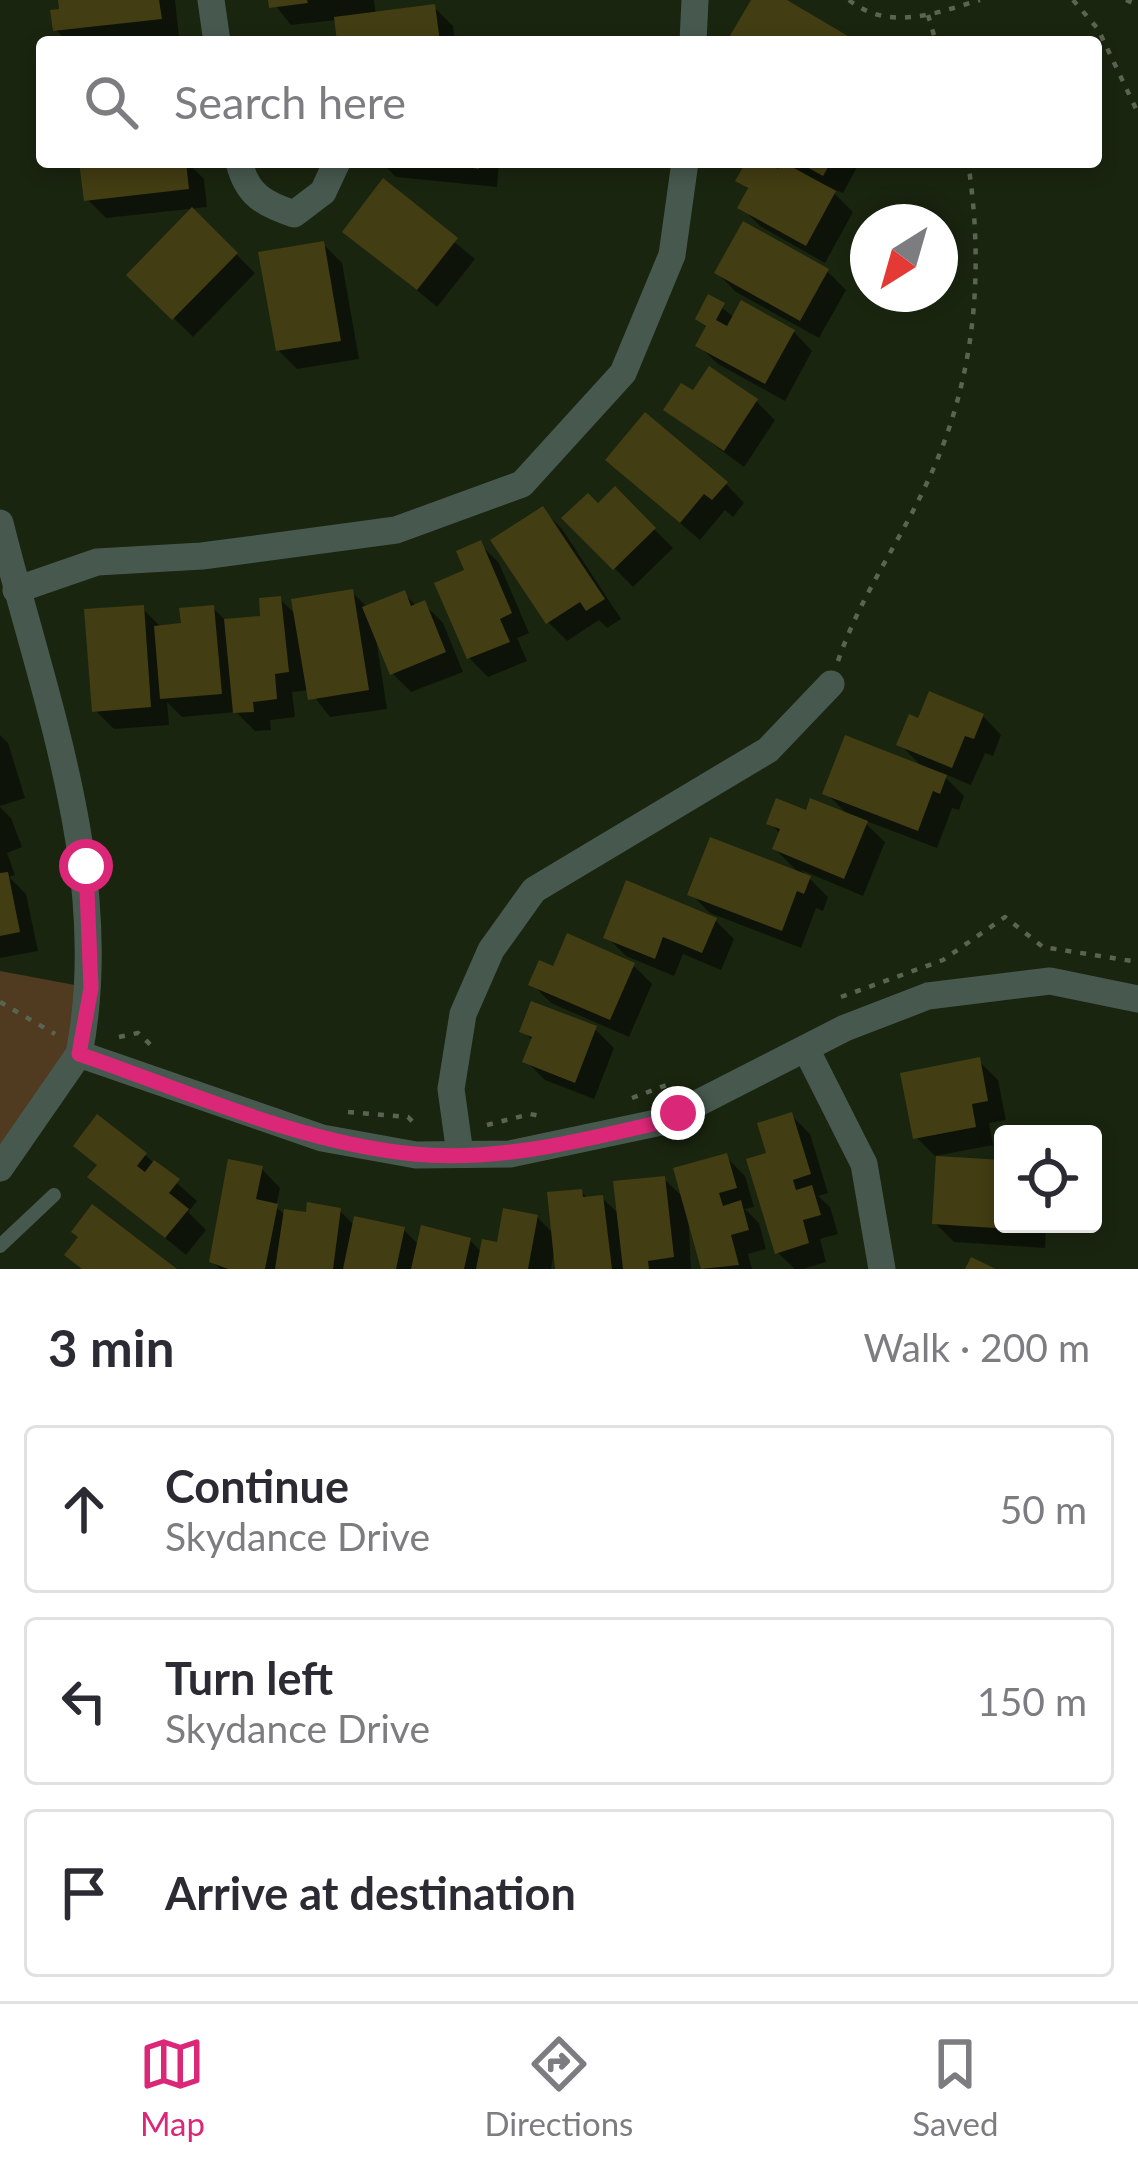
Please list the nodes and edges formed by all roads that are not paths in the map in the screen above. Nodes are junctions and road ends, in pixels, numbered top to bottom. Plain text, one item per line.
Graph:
1 (211, 0) edge
2 (695, 0) edge
3 (217, 36) edge
4 (693, 36) edge
5 (241, 168) edge
6 (334, 168) edge
7 (684, 168) edge
8 (0, 524) edge
9 (16, 590) junction
10 (831, 683) road end
11 (1138, 1000) edge
12 (80, 1045) junction
13 (807, 1051) junction
14 (458, 1140) junction
15 (0, 1168) edge
16 (54, 1195) dead end
17 (3, 1237) edge
18 (882, 1269) edge

1 - 3 street
2 - 4 street
5 - 6 street
7 - 9 street
8 - 9 street
9 - 12 street
10 - 14 street
11 - 13 street
12 - 14 street
12 - 15 street
13 - 14 street
13 - 18 street
16 - 17 lane

